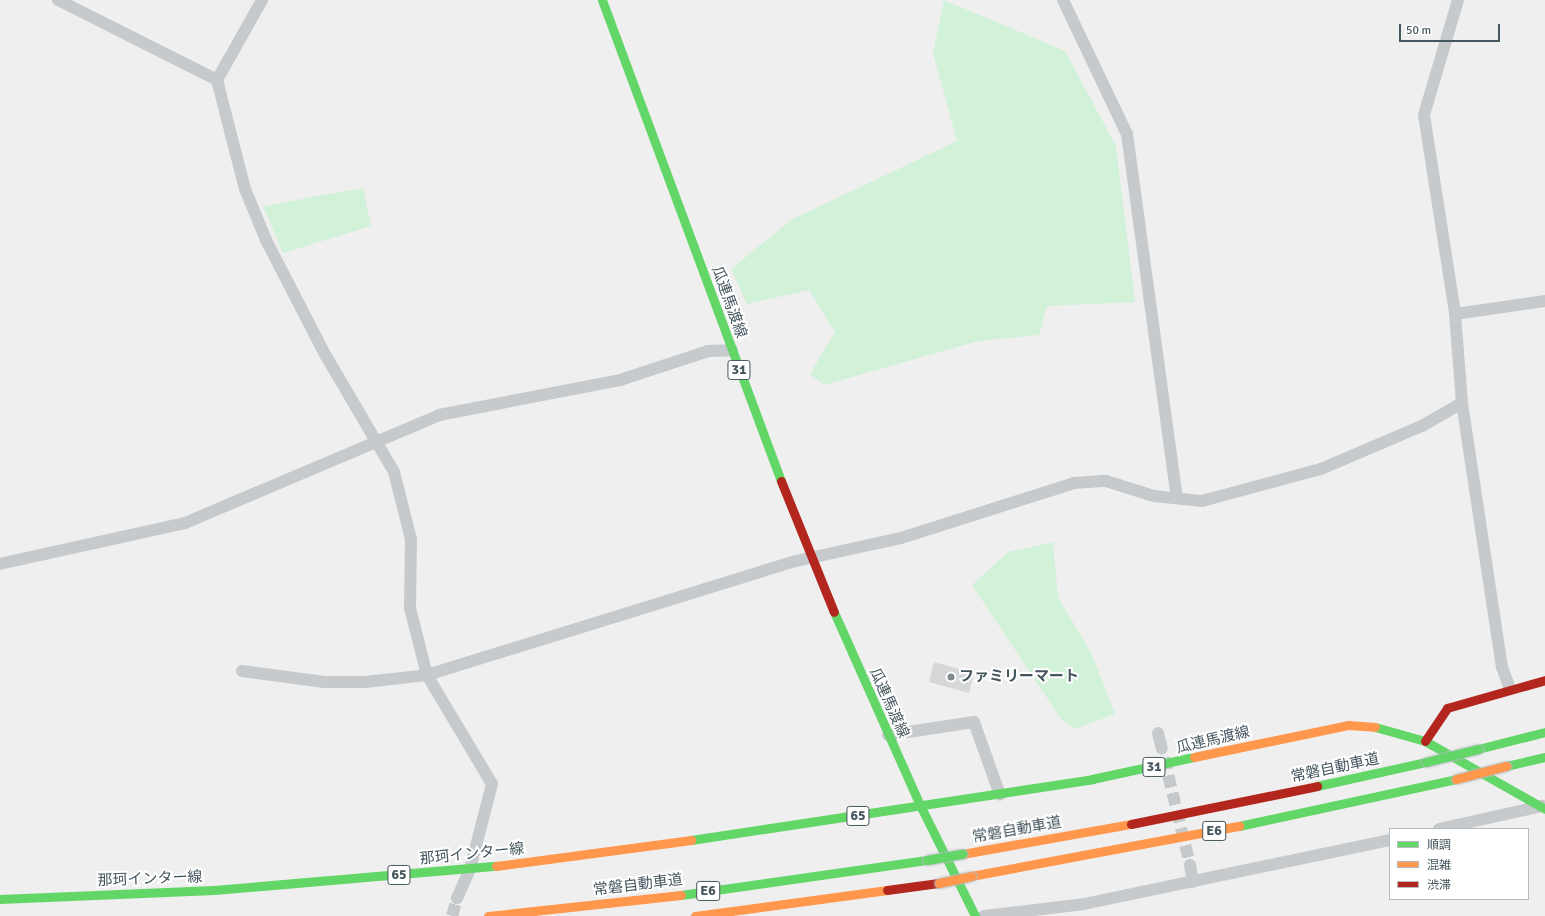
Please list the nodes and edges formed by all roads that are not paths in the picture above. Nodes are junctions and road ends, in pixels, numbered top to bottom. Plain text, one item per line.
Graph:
1 (58, 0) edge
2 (262, 0) edge
3 (602, 0) edge
4 (1063, 0) edge
5 (1458, 0) edge
6 (217, 80) junction
7 (1545, 301) edge
8 (1455, 314) junction
9 (732, 350) junction
10 (1462, 403) junction
11 (374, 441) junction
12 (1177, 496) junction
13 (810, 558) junction
14 (0, 564) edge
15 (242, 671) dead end
16 (427, 675) junction
17 (1545, 680) edge
18 (1510, 689) junction
19 (1545, 732) edge
20 (1158, 733) dead end
21 (888, 735) junction
22 (1425, 741) junction
23 (1162, 749) tunnel mouth
24 (1545, 757) edge
25 (1000, 794) junction
26 (920, 806) junction
27 (1543, 807) edge
28 (1444, 828) edge
29 (1389, 840) edge
30 (1190, 865) tunnel mouth
31 (470, 869) junction
32 (1194, 882) junction
33 (457, 898) tunnel mouth
34 (0, 899) edge
35 (488, 916) edge
36 (696, 916) edge
37 (974, 916) edge
38 (984, 916) edge

1 - 6 street
2 - 6 street
3 - 9 main road, 瓜連馬渡線 / 31
4 - 12 street
5 - 8 street
6 - 11 street
7 - 8 street
8 - 10 street
9 - 11 street
9 - 13 main road, 瓜連馬渡線 / 31
10 - 12 street
10 - 18 street
11 - 14 street
11 - 16 street
12 - 13 street
13 - 16 street
13 - 21 main road, 瓜連馬渡線 / 31
15 - 16 street
16 - 31 street
17 - 18 main road
18 - 22 main road
19 - 35 main road, 常磐自動車道 / E6, bridge
20 - 23 street
21 - 25 street
21 - 26 main road, 瓜連馬渡線 / 31
22 - 25 main road, 瓜連馬渡線 / 31
22 - 27 main road, 瓜連馬渡線 / 31
24 - 36 main road, E6, bridge
25 - 26 main road, 瓜連馬渡線 / 31
26 - 31 main road, 那珂インター線 / 65
26 - 37 main road
27 - 28 street
29 - 32 street
30 - 32 street
31 - 33 street
31 - 34 main road, 那珂インター線 / 65
32 - 38 street

